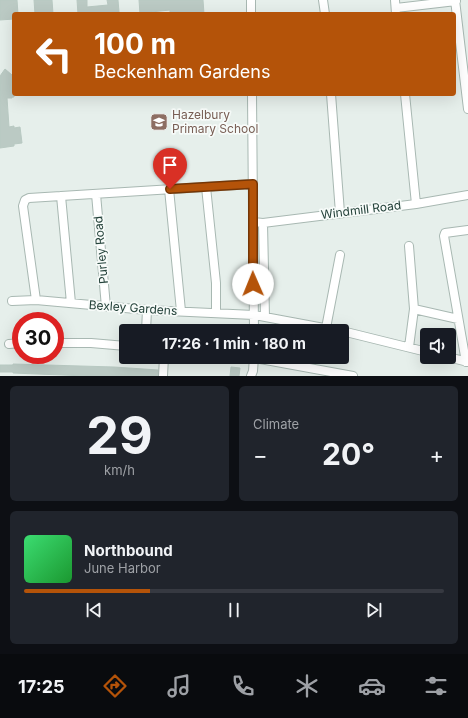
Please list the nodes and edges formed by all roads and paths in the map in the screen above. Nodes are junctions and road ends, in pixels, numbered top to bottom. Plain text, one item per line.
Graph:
1 (251, 0) edge
2 (323, 0) edge
3 (455, 0) edge
4 (396, 7) edge
5 (252, 12) edge
6 (324, 12) edge
7 (252, 96) edge
8 (331, 96) edge
9 (404, 96) edge
10 (468, 109) edge
11 (253, 184) junction
12 (206, 187) junction
13 (170, 189) junction
14 (96, 194) junction
15 (468, 195) edge
16 (61, 196) junction
17 (416, 204) junction
18 (340, 213) junction
19 (253, 222) junction
20 (263, 223) junction
21 (468, 230) edge
22 (409, 246) dead end
23 (340, 255) dead end
24 (253, 268) junction
25 (264, 269) junction
26 (36, 300) junction
27 (12, 301) dead end
28 (72, 303) junction
29 (106, 307) junction
30 (414, 309) junction
31 (147, 310) junction
32 (181, 311) junction
33 (216, 313) junction
34 (254, 315) junction
35 (265, 317) junction
36 (458, 319) junction
37 (146, 324) edge
38 (254, 324) edge
39 (304, 324) edge
40 (327, 324) edge
41 (349, 333) edge
42 (64, 343) edge
43 (9, 344) dead end
44 (12, 344) edge
45 (119, 345) edge
46 (409, 347) junction
47 (420, 350) edge
48 (456, 359) edge
49 (467, 362) edge
50 (164, 364) edge
51 (254, 364) edge
52 (287, 364) edge
53 (253, 374) edge
54 (163, 376) edge
55 (353, 376) edge

1 - 5 street
2 - 6 street
3 - 4 street
3 - 10 street
7 - 11 street
8 - 18 street
9 - 17 street
11 - 12 street
11 - 19 street
12 - 13 street
12 - 33 street
13 - 14 street
13 - 32 street
14 - 16 street
14 - 29 street, Purley Road
15 - 17 street, Windmill Road
16 - 26 street
16 - 28 street
17 - 18 street, Windmill Road
18 - 20 street, Windmill Road
19 - 20 street, Windmill Road
19 - 24 street
20 - 25 street
21 - 36 street
22 - 30 street
23 - 40 street
24 - 25 street
24 - 34 street
25 - 35 street
26 - 27 street, Bexley Gardens
26 - 28 street, Bexley Gardens
28 - 29 street, Bexley Gardens
29 - 31 street, Bexley Gardens
30 - 36 street
30 - 46 street
31 - 32 street, Bexley Gardens
31 - 37 street
32 - 33 street, Bexley Gardens
33 - 34 street, Bexley Gardens
34 - 35 street, Bexley Gardens
34 - 38 street
35 - 39 street, Bexley Gardens
36 - 49 street
41 - 46 street, Bexley Gardens
42 - 45 street
43 - 44 street
46 - 47 street, Bexley Gardens
48 - 49 street
50 - 54 street
51 - 53 street
52 - 55 street

